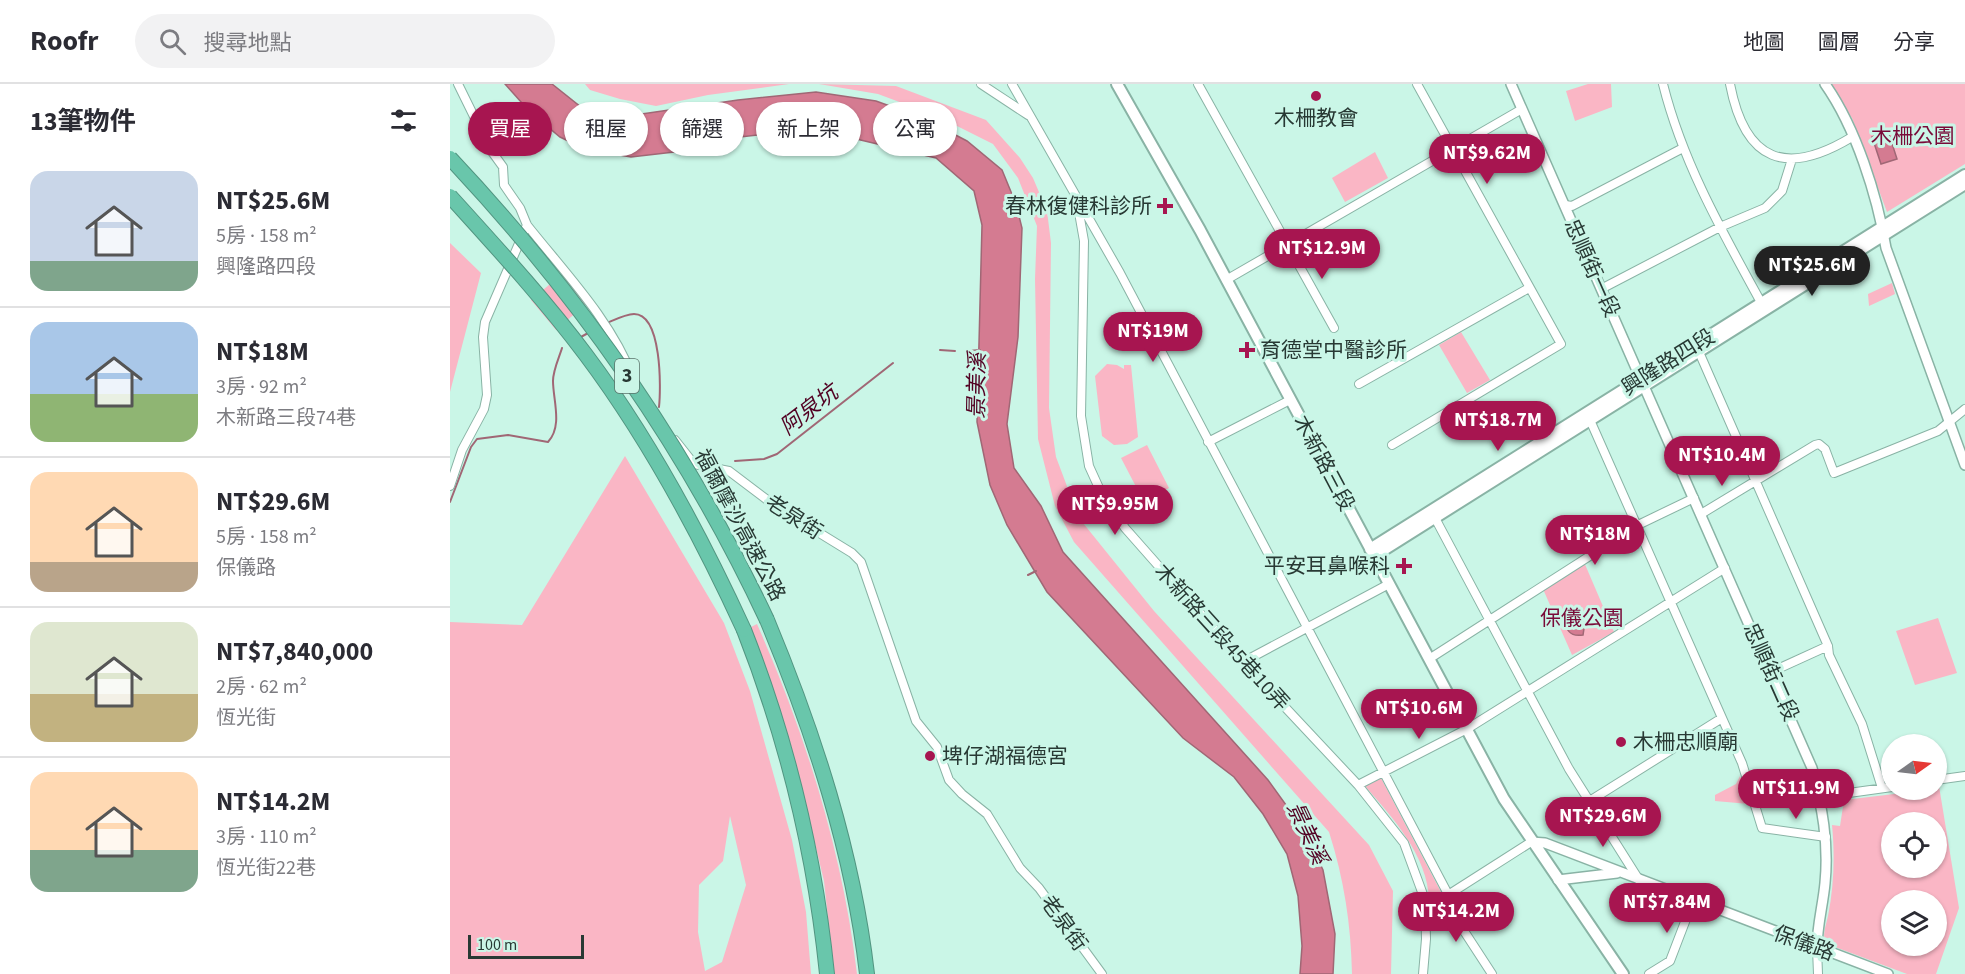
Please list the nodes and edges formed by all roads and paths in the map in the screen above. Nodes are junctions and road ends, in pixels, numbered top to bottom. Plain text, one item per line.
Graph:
1 (459, 84) edge
2 (981, 84) edge
3 (1012, 84) edge
4 (1117, 84) edge
5 (1198, 84) edge
6 (1417, 84) edge
7 (1511, 84) edge
8 (1663, 84) edge
9 (1730, 84) edge
10 (1825, 84) edge
11 (1522, 109) junction
12 (1031, 119) junction
13 (1852, 137) junction
14 (1683, 148) junction
15 (1452, 149) junction
16 (450, 158) edge
17 (1792, 159) junction
18 (1965, 175) edge
19 (1965, 184) edge
20 (1074, 194) junction
21 (450, 196) edge
22 (1565, 205) junction
23 (527, 225) junction
24 (1720, 227) junction
25 (1883, 231) junction
26 (1287, 244) junction
27 (1226, 280) junction
28 (1529, 288) junction
29 (1601, 289) junction
30 (1763, 307) junction
31 (1334, 328) dead end
32 (1693, 351) junction
33 (1642, 382) junction
34 (1359, 384) dead end
35 (1290, 400) junction
36 (1965, 410) edge
37 (1590, 420) junction
38 (1949, 422) junction
39 (1208, 442) junction
40 (1392, 445) dead end
41 (1965, 465) edge
42 (1755, 481) junction
43 (450, 486) edge
44 (1694, 498) junction
45 (1701, 514) junction
46 (1435, 518) junction
47 (1638, 525) junction
48 (1372, 553) junction
49 (1725, 568) junction
50 (1389, 584) junction
51 (1670, 600) junction
52 (1489, 620) junction
53 (1306, 628) junction
54 (1828, 646) junction
55 (1430, 659) junction
56 (1243, 662) junction
57 (1771, 672) junction
58 (1527, 693) junction
59 (1722, 718) junction
60 (1467, 729) junction
61 (1383, 773) junction
62 (1965, 776) edge
63 (1947, 778) edge
64 (1358, 785) junction
65 (1881, 788) joint
66 (1820, 797) junction
67 (1588, 802) junction
68 (1826, 837) junction
69 (1531, 842) junction
70 (1619, 872) junction
71 (1558, 880) junction
72 (1640, 881) junction
73 (1449, 896) junction
74 (1693, 901) junction
75 (1426, 909) junction
76 (1818, 948) junction
77 (827, 974) edge
78 (867, 974) edge
79 (1102, 974) edge
80 (1423, 974) edge
81 (1492, 974) edge
82 (1623, 974) edge
83 (1649, 974) edge
84 (1818, 974) edge
85 (1888, 974) edge

1 - 23 street, 老泉街
2 - 12 street
3 - 12 street
4 - 27 main road, 木新路三段
5 - 26 street
6 - 15 street
7 - 11 street, 忠順街一段
8 - 14 street
9 - 17 street
10 - 13 street
11 - 15 street
11 - 22 street, 忠順街一段
12 - 20 street
13 - 17 street
13 - 25 street
14 - 22 street
14 - 24 street
15 - 26 street
15 - 28 street
16 - 78 highway, 福爾摩沙高速公路 / 3, bridge
17 - 24 street
18 - 25 main road, 興隆路四段
19 - 25 main road, 興隆路四段
20 - 39 street
20 - 56 street, 木新路三段45巷10弄
21 - 77 highway, 福爾摩沙高速公路 / 3, bridge
22 - 29 street, 忠順街一段
23 - 43 street
23 - 79 street, 老泉街
24 - 29 street
24 - 30 street
25 - 30 main road, 興隆路四段
25 - 38 street
26 - 27 street
26 - 31 street
27 - 35 main road, 木新路三段
28 - 34 street
28 - 40 street
29 - 33 street, 忠順街一段
30 - 32 main road, 興隆路四段
32 - 33 main road, 興隆路四段
32 - 42 street
33 - 37 main road, 興隆路四段
33 - 44 street, 忠順街二段
33 - 48 main road, 興隆路四段
35 - 39 street
35 - 48 main road, 木新路三段
36 - 38 street
37 - 46 main road, 興隆路四段
37 - 47 street
38 - 41 street
38 - 42 street
39 - 53 street
42 - 45 street
42 - 54 street
44 - 45 street, 忠順街二段
44 - 47 street
45 - 49 street, 忠順街二段
46 - 48 main road, 興隆路四段
46 - 52 street
47 - 51 street
47 - 52 street
48 - 50 main road, 木新路三段
49 - 51 street
49 - 57 street, 忠順街二段
50 - 53 street
50 - 55 main road, 木新路三段
51 - 58 street
51 - 59 street
52 - 55 street
52 - 58 street
53 - 56 street
53 - 61 street
54 - 57 street
54 - 65 street
55 - 60 main road, 木新路三段
56 - 64 street, 木新路三段45巷10弄
57 - 66 street, 忠順街二段
58 - 60 street
58 - 67 street
59 - 67 street
59 - 68 street
60 - 61 street
60 - 69 main road, 木新路三段
61 - 64 street
61 - 73 street
62 - 63 street
64 - 75 street, 木新路三段45巷10弄
65 - 66 street
66 - 68 street, 忠順街二段
67 - 72 street
68 - 76 street, 忠順街二段
69 - 70 street, 保儀路
69 - 71 main road, 木新路三段
69 - 73 street
70 - 71 street
70 - 72 street, 保儀路
71 - 82 main road, 木新路三段
72 - 74 street, 保儀路
73 - 75 street
73 - 81 street
74 - 76 street, 保儀路
74 - 83 street
75 - 80 street, 木新路三段45巷10弄
76 - 84 street, 忠順街二段
76 - 85 street, 保儀路

